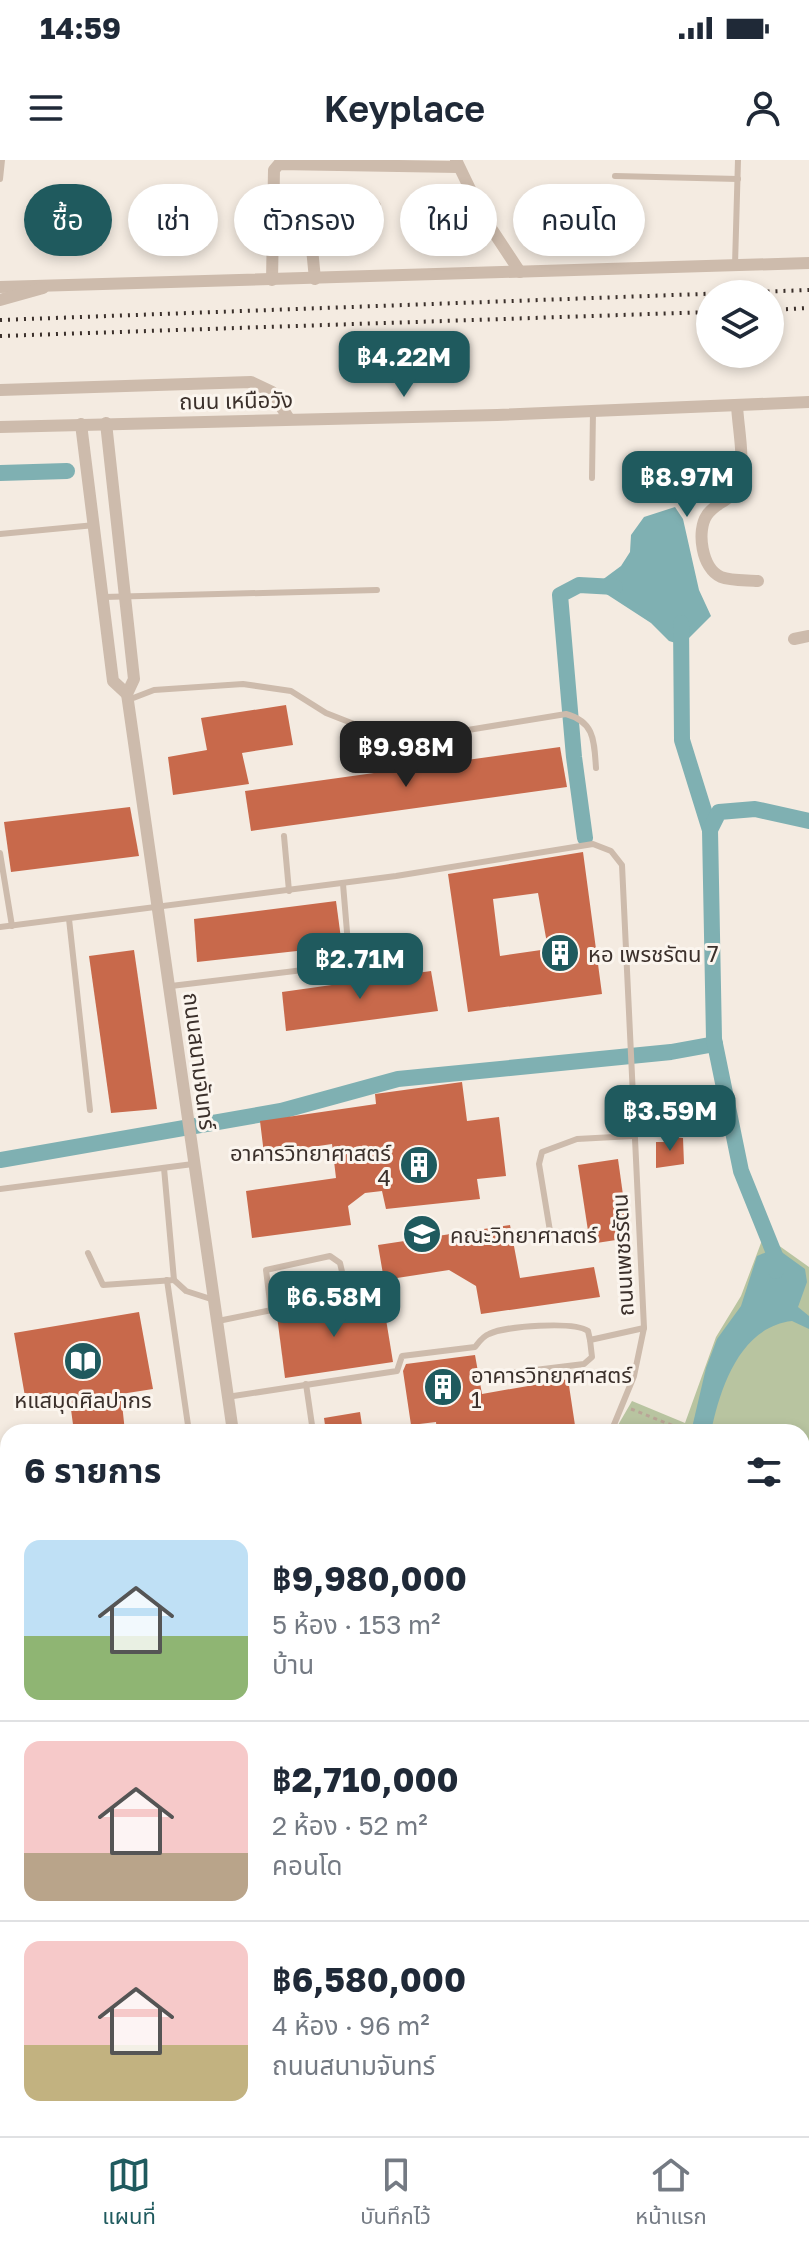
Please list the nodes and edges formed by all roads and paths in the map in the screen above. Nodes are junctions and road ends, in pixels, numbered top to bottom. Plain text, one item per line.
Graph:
1 (2, 160) edge
2 (738, 160) edge
3 (457, 163) edge
4 (615, 176) dead end
5 (0, 179) edge
6 (738, 179) junction
7 (313, 256) edge
8 (809, 263) edge
9 (735, 265) junction
10 (520, 272) junction
11 (315, 279) junction
12 (272, 280) junction
13 (49, 286) junction
14 (0, 287) edge
15 (0, 300) edge
16 (0, 390) edge
17 (809, 402) edge
18 (737, 405) junction
19 (593, 411) junction
20 (289, 419) junction
21 (106, 423) junction
22 (81, 424) junction
23 (0, 427) edge
24 (592, 478) dead end
25 (95, 525) junction
26 (0, 534) edge
27 (758, 581) dead end
28 (377, 590) dead end
29 (104, 597) junction
30 (125, 597) junction
31 (809, 636) edge
32 (794, 639) dead end
33 (127, 697) junction
34 (596, 768) dead end
35 (284, 836) dead end
36 (0, 853) edge
37 (343, 884) junction
38 (289, 891) junction
39 (158, 909) junction
40 (69, 919) junction
41 (12, 926) junction
42 (0, 927) edge
43 (171, 986) junction
44 (90, 1110) dead end
45 (633, 1136) junction
46 (193, 1164) junction
47 (164, 1168) junction
48 (0, 1189) edge
49 (550, 1231) dead end
50 (88, 1253) dead end
51 (171, 1280) junction
52 (214, 1300) junction
53 (271, 1310) junction
54 (217, 1322) junction
55 (644, 1328) junction
56 (590, 1340) junction
57 (495, 1375) dead end
58 (306, 1384) junction
59 (227, 1397) junction
60 (624, 1406) junction
61 (188, 1424) edge
62 (232, 1424) edge
63 (312, 1424) edge
64 (615, 1424) edge
65 (668, 1424) edge

1 - 5 lane
2 - 6 lane
3 - 10 street
3 - 12 street
4 - 6 lane
6 - 9 lane
7 - 11 street
8 - 9 street
9 - 10 street
10 - 11 street
11 - 12 street
12 - 13 street
13 - 14 street
13 - 15 street
16 - 20 street
17 - 18 street, ถนน เหนือวัง
18 - 19 street, ถนน เหนือวัง
18 - 27 street
19 - 20 street, ถนน เหนือวัง
19 - 24 lane
20 - 21 street, ถนน เหนือวัง
21 - 22 street, ถนน เหนือวัง
21 - 30 street, ถนนสนามจันทร์
22 - 23 street, ถนน เหนือวัง
22 - 25 street, ถนนสนามจันทร์
25 - 26 lane
25 - 29 street, ถนนสนามจันทร์
28 - 30 lane
29 - 30 lane
29 - 33 street, ถนนสนามจันทร์
30 - 33 street, ถนนสนามจันทร์
31 - 32 street
33 - 34 lane
33 - 39 street, ถนนสนามจันทร์
35 - 38 lane
36 - 41 lane
37 - 38 lane, ถนนเพชรรัตน
37 - 43 lane
37 - 45 lane, ถนนเพชรรัตน
38 - 39 lane, ถนนเพชรรัตน
39 - 40 lane, ถนนเพชรรัตน
39 - 43 street, ถนนสนามจันทร์
40 - 41 lane, ถนนเพชรรัตน
40 - 44 lane
41 - 42 lane, ถนนเพชรรัตน
43 - 46 street, ถนนสนามจันทร์
45 - 49 lane
45 - 55 lane, ถนนเพชรรัตน
46 - 47 lane
46 - 52 street, ถนนสนามจันทร์
47 - 48 lane
47 - 51 lane
50 - 51 lane
51 - 52 lane
51 - 61 lane
52 - 54 street, ถนนสนามจันทร์
53 - 53 lane
53 - 54 lane
54 - 59 street, ถนนสนามจันทร์
55 - 56 lane
55 - 60 lane, ถนนเพชรรัตน
56 - 57 lane
56 - 58 lane
58 - 59 lane
58 - 63 lane
59 - 62 street, ถนนสนามจันทร์
60 - 64 lane, ถนนเพชรรัตน
60 - 65 path

